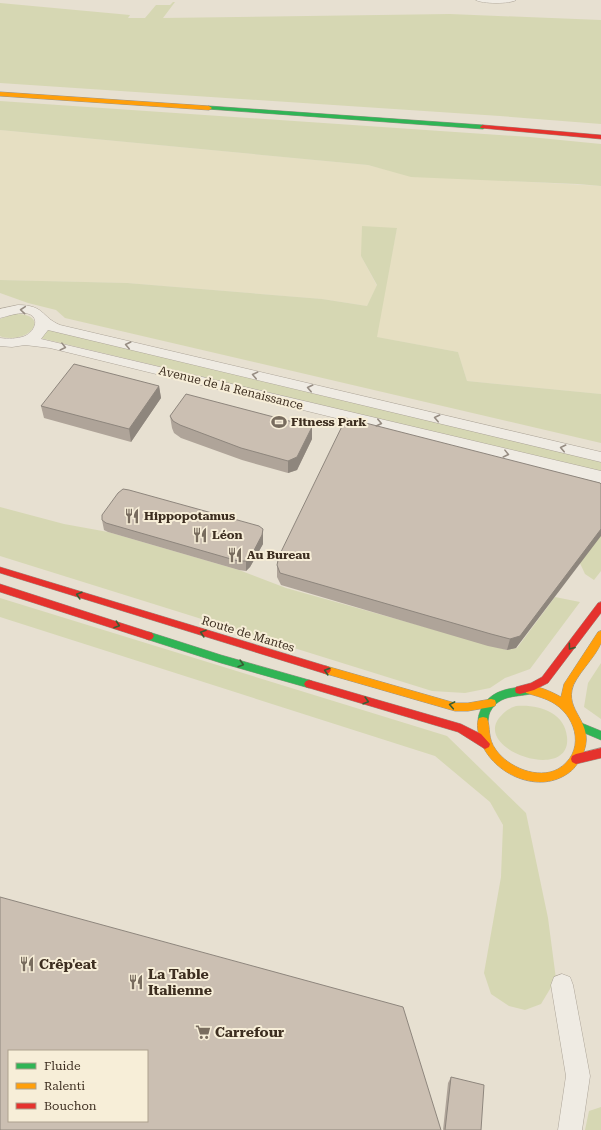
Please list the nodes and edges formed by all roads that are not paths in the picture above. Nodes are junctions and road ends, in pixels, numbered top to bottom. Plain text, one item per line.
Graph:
1 (481, 0) edge
2 (511, 0) edge
3 (0, 89) edge
4 (0, 94) edge
5 (495, 127) junction
6 (601, 130) edge
7 (601, 137) edge
8 (601, 142) edge
9 (0, 314) edge
10 (43, 321) junction
11 (0, 342) edge
12 (22, 342) junction
13 (0, 351) edge
14 (601, 457) edge
15 (601, 477) edge
16 (0, 570) edge
17 (0, 588) edge
18 (601, 606) edge
19 (601, 635) edge
20 (520, 690) junction
21 (491, 703) junction
22 (570, 710) junction
23 (579, 726) junction
24 (601, 736) edge
25 (485, 744) junction
26 (601, 754) edge
27 (576, 759) junction
28 (562, 984) dead end
29 (570, 1130) edge

1 - 2 street
3 - 6 main road
4 - 5 main road
5 - 7 main road
5 - 8 main road
10 -> 9 street, Avenue de la Renaissance
10 - 12 street
14 -> 10 street, Avenue de la Renaissance
11 - 12 street, Avenue de la Renaissance
12 - 13 street
12 -> 15 street, Avenue de la Renaissance
21 -> 16 main road, Route de Mantes
17 -> 25 main road
18 -> 20 main road
19 - 22 main road
20 - 21 main road
20 - 22 main road
21 - 25 main road
22 - 23 main road
23 - 24 main road
23 - 27 main road
25 - 27 main road
26 - 27 main road
28 - 29 street

